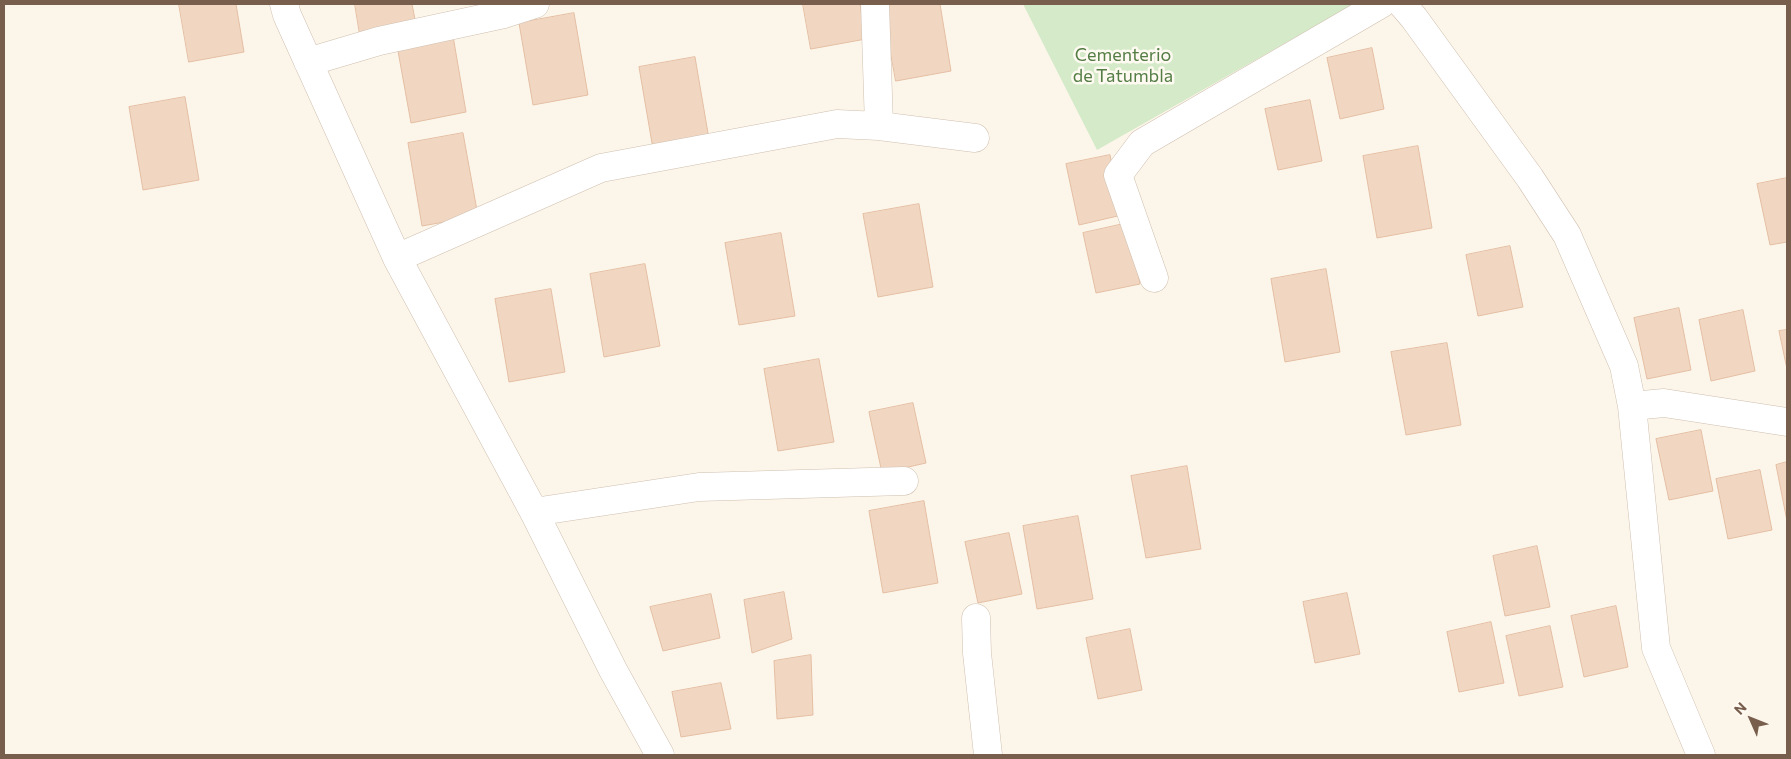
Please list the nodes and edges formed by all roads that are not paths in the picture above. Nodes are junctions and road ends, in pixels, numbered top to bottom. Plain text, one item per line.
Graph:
1 (284, 4) edge
2 (535, 4) edge
3 (875, 4) edge
4 (1381, 4) edge
5 (1402, 4) edge
6 (308, 62) junction
7 (879, 126) junction
8 (974, 138) dead end
9 (397, 258) junction
10 (1154, 278) dead end
11 (1632, 406) junction
12 (1787, 422) edge
13 (904, 481) dead end
14 (534, 512) junction
15 (976, 618) dead end
16 (660, 755) edge
17 (988, 755) edge
18 (1701, 755) edge

1 - 6 street
2 - 6 street
3 - 7 street
4 - 10 street
5 - 11 street
6 - 9 street
7 - 8 street
7 - 9 street
9 - 14 street
11 - 12 street
11 - 18 street
13 - 14 street
14 - 16 street
15 - 17 street

